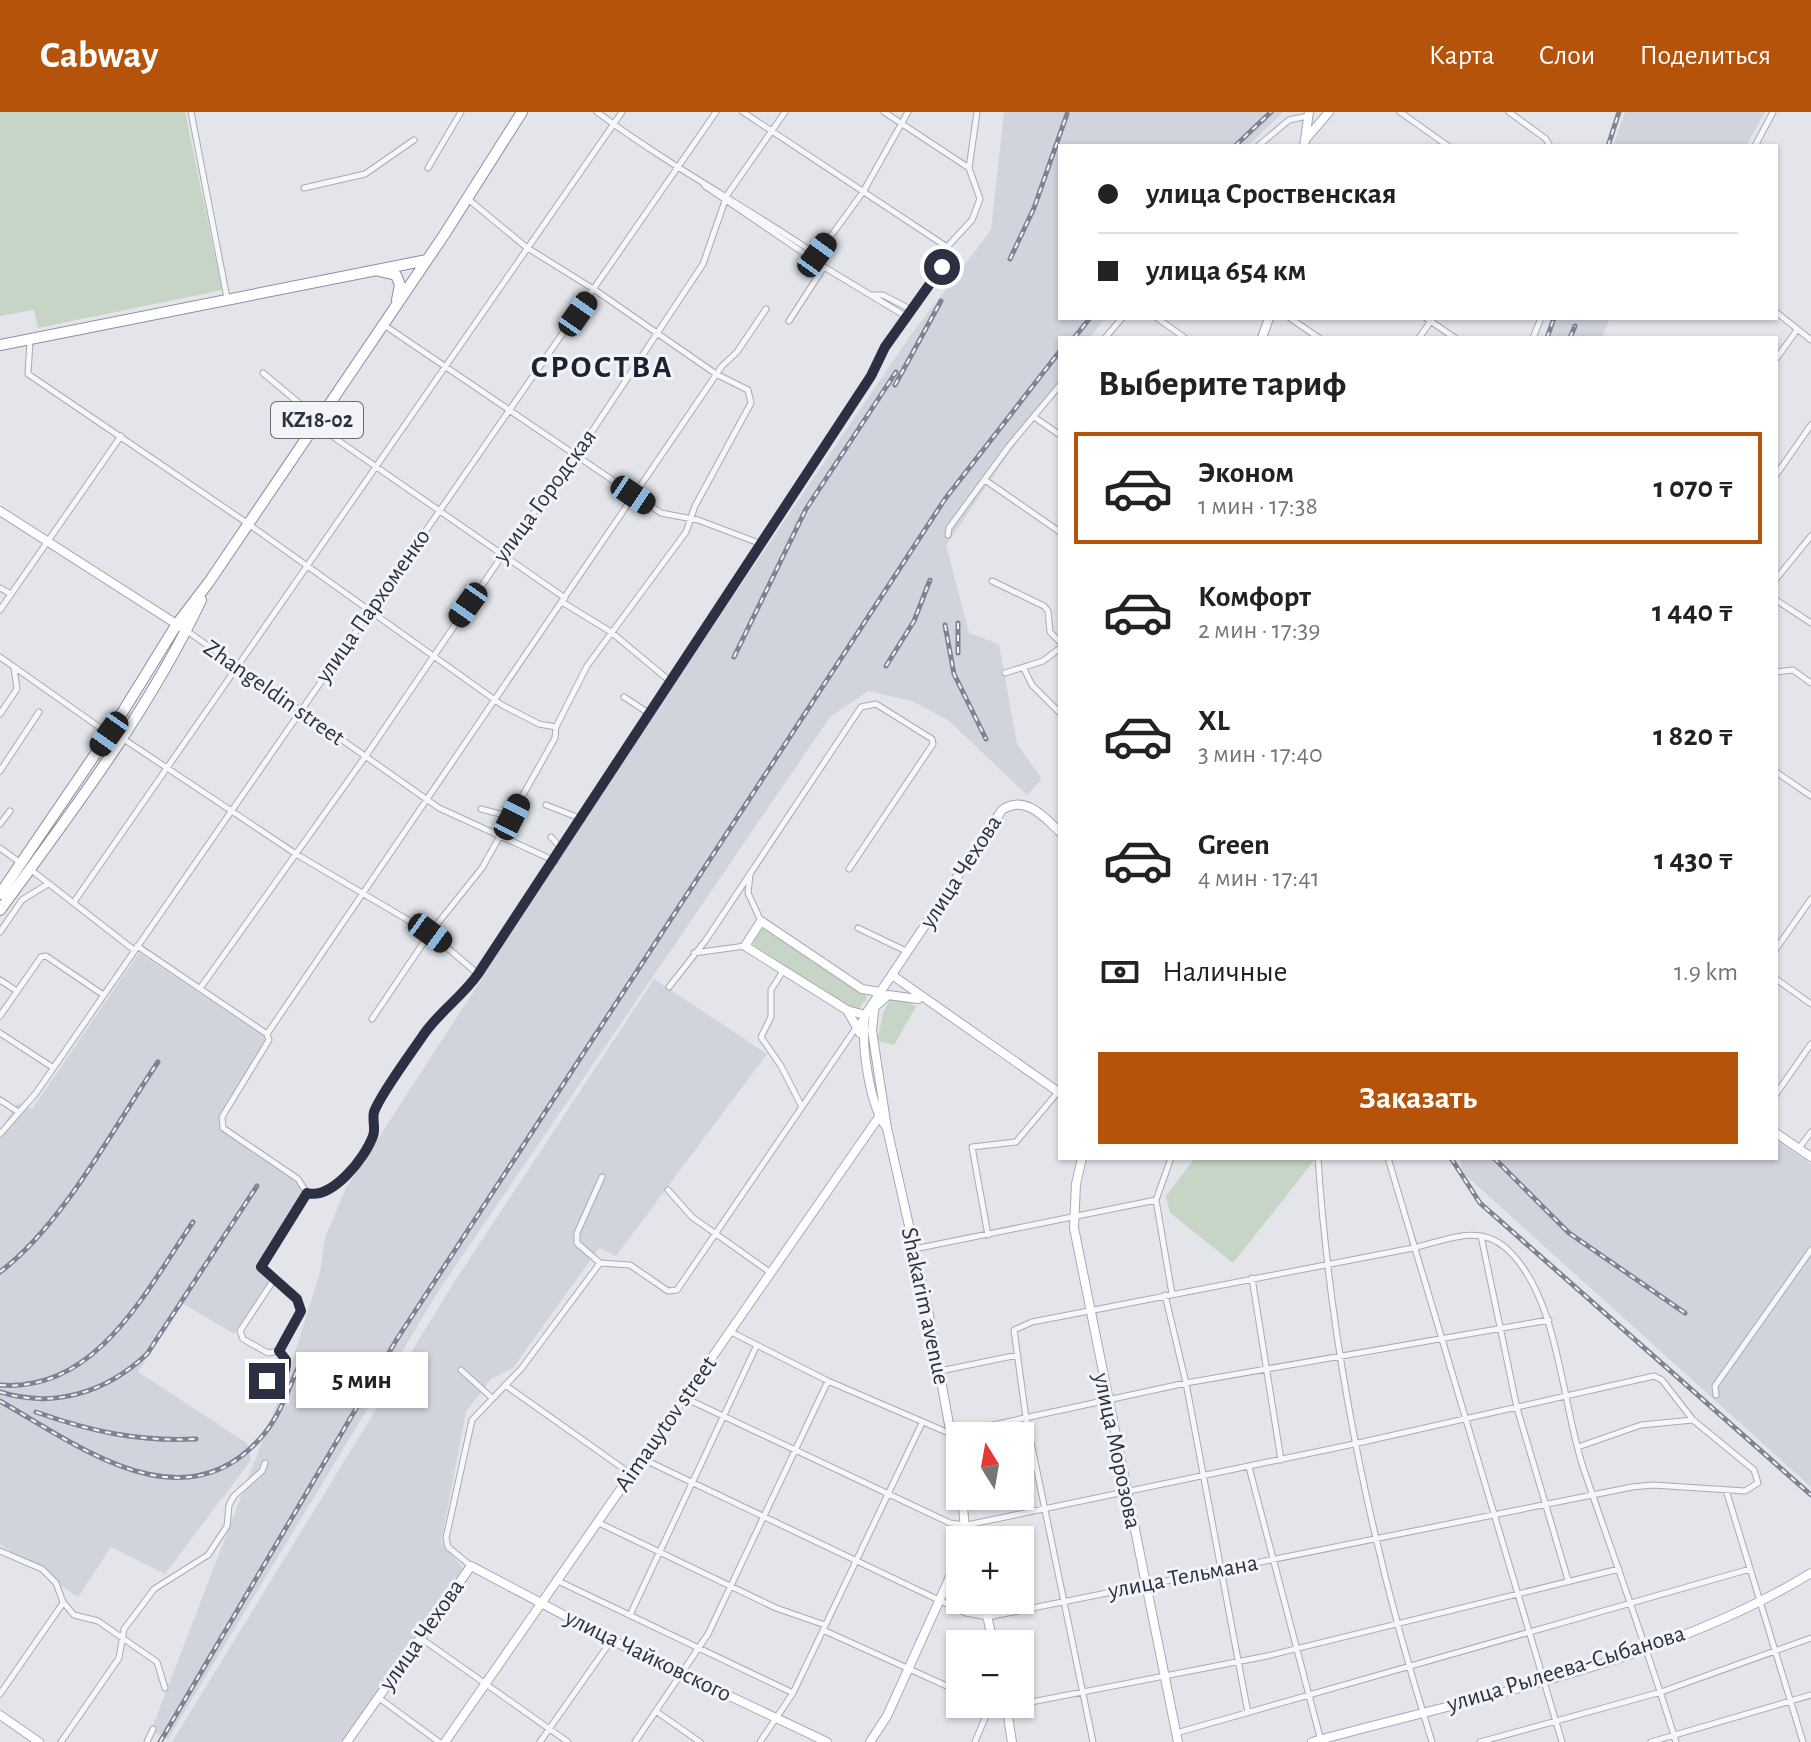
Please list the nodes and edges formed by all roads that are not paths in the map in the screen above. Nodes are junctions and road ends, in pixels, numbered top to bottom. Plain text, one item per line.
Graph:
1 (191, 112) edge
2 (461, 112) edge
3 (522, 112) edge
4 (597, 112) edge
5 (622, 112) edge
6 (716, 112) edge
7 (743, 112) edge
8 (785, 112) edge
9 (884, 112) edge
10 (908, 112) edge
11 (977, 112) edge
12 (1400, 112) edge
13 (1509, 112) edge
14 (1773, 112) edge
15 (1328, 113) edge
16 (1308, 114) edge
17 (614, 124) junction
18 (901, 124) junction
19 (772, 133) junction
20 (414, 140) dead end
21 (1260, 144) edge
22 (1308, 144) edge
23 (1445, 144) edge
24 (1549, 144) edge
25 (1756, 144) edge
26 (428, 168) dead end
27 (677, 168) junction
28 (969, 168) junction
29 (304, 188) dead end
30 (863, 192) junction
31 (726, 198) junction
32 (467, 199) junction
33 (444, 235) junction
34 (526, 247) junction
35 (947, 247) junction
36 (816, 258) junction
37 (427, 260) junction
38 (407, 264) junction
39 (824, 267) junction
40 (365, 271) junction
41 (595, 290) junction
42 (871, 296) junction
43 (227, 298) junction
44 (766, 309) dead end
45 (912, 310) junction
46 (1778, 314) edge
47 (907, 317) junction
48 (1120, 320) edge
49 (1160, 320) edge
50 (1293, 320) edge
51 (1431, 320) edge
52 (386, 321) junction
53 (789, 321) dead end
54 (1797, 330) junction
55 (655, 333) junction
56 (1107, 336) edge
57 (1182, 336) edge
58 (1316, 336) edge
59 (1452, 336) edge
60 (30, 339) junction
61 (1811, 340) edge
62 (0, 345) edge
63 (1778, 356) edge
64 (447, 366) junction
65 (263, 373) dead end
66 (716, 374) junction
67 (1058, 387) edge
68 (511, 410) junction
69 (1034, 417) junction
70 (316, 422) junction
71 (1811, 425) edge
72 (1058, 434) edge
73 (121, 436) junction
74 (577, 454) junction
75 (375, 467) junction
76 (1778, 472) edge
77 (985, 480) junction
78 (633, 495) junction
79 (0, 511) edge
80 (440, 511) junction
81 (689, 519) junction
82 (247, 523) junction
83 (1058, 531) edge
84 (948, 535) dead end
85 (1811, 536) edge
86 (47, 542) junction
87 (759, 543) junction
88 (502, 556) junction
89 (306, 568) junction
90 (1778, 577) edge
91 (992, 581) dead end
92 (0, 588) edge
93 (11, 594) junction
94 (563, 600) junction
95 (1778, 601) edge
96 (0, 610) edge
97 (369, 611) junction
98 (1811, 623) edge
99 (181, 627) junction
100 (611, 632) junction
101 (1058, 642) edge
102 (1058, 646) edge
103 (434, 654) junction
104 (0, 657) edge
105 (14, 667) junction
106 (240, 667) junction
107 (1024, 669) junction
108 (1778, 672) edge
109 (1005, 673) dead end
110 (671, 682) junction
111 (1811, 683) edge
112 (624, 697) dead end
113 (497, 698) junction
114 (299, 711) junction
115 (1058, 711) edge
116 (39, 712) dead end
117 (0, 714) edge
118 (650, 714) junction
119 (556, 727) junction
120 (109, 734) junction
121 (121, 737) junction
122 (365, 757) junction
123 (167, 768) junction
124 (0, 771) edge
125 (1778, 773) edge
126 (1811, 796) edge
127 (429, 799) junction
128 (546, 805) dead end
129 (230, 809) junction
130 (481, 809) dead end
131 (10, 811) dead end
132 (512, 817) junction
133 (582, 819) junction
134 (0, 824) edge
135 (1058, 830) edge
136 (502, 836) junction
137 (551, 837) dead end
138 (0, 848) edge
139 (562, 849) junction
140 (296, 854) junction
141 (555, 861) junction
142 (25, 866) junction
143 (849, 869) dead end
144 (752, 870) junction
145 (48, 884) junction
146 (0, 894) edge
147 (362, 896) junction
148 (1811, 899) edge
149 (74, 902) junction
150 (0, 910) edge
151 (761, 921) junction
152 (858, 928) dead end
153 (0, 932) edge
154 (430, 933) junction
155 (745, 946) junction
156 (1778, 946) edge
157 (136, 948) junction
158 (909, 952) junction
159 (693, 953) junction
160 (783, 971) junction
161 (478, 974) junction
162 (892, 975) junction
163 (0, 980) edge
164 (1778, 980) edge
165 (201, 987) junction
166 (669, 987) dead end
167 (862, 989) junction
168 (17, 991) junction
169 (880, 992) junction
170 (102, 994) junction
171 (925, 1001) junction
172 (1811, 1004) edge
173 (874, 1005) junction
174 (847, 1010) junction
175 (865, 1015) junction
176 (0, 1016) edge
177 (372, 1019) dead end
178 (857, 1026) junction
179 (0, 1033) edge
180 (267, 1034) junction
181 (864, 1042) junction
182 (1811, 1044) edge
183 (52, 1067) junction
184 (1778, 1091) edge
185 (1058, 1092) edge
186 (1058, 1094) edge
187 (0, 1100) edge
188 (886, 1106) junction
189 (802, 1109) junction
190 (16, 1112) junction
191 (879, 1118) junction
192 (887, 1128) junction
193 (1811, 1132) edge
194 (0, 1134) edge
195 (1778, 1134) edge
196 (1799, 1148) junction
197 (1811, 1157) edge
198 (1082, 1160) edge
199 (1318, 1160) edge
200 (1389, 1160) edge
201 (1169, 1161) edge
202 (602, 1177) dead end
203 (668, 1190) dead end
204 (307, 1193) junction
205 (1156, 1200) junction
206 (1073, 1218) junction
207 (716, 1234) junction
208 (988, 1235) junction
209 (1481, 1235) junction
210 (1413, 1248) junction
211 (912, 1249) junction
212 (1811, 1250) edge
213 (600, 1263) junction
214 (1325, 1265) junction
215 (771, 1273) junction
216 (275, 1278) junction
217 (1252, 1278) junction
218 (1169, 1294) junction
219 (1088, 1311) junction
220 (1549, 1320) junction
221 (1501, 1329) junction
222 (731, 1332) junction
223 (1441, 1338) junction
224 (756, 1347) junction
225 (279, 1351) junction
226 (1018, 1355) junction
227 (1339, 1356) junction
228 (1267, 1368) junction
229 (461, 1370) dead end
230 (940, 1371) junction
231 (267, 1381) dead end
232 (828, 1381) junction
233 (1186, 1383) junction
234 (505, 1385) junction
235 (1716, 1395) dead end
236 (491, 1397) junction
237 (1565, 1397) junction
238 (685, 1398) junction
239 (1107, 1401) junction
240 (1517, 1408) junction
241 (724, 1416) junction
242 (1026, 1418) junction
243 (1465, 1420) junction
244 (1693, 1420) junction
245 (949, 1422) edge
246 (1007, 1422) edge
247 (922, 1423) junction
248 (946, 1432) edge
249 (1354, 1444) junction
250 (1577, 1447) junction
251 (795, 1450) junction
252 (643, 1459) junction
253 (1281, 1460) junction
254 (265, 1463) dead end
255 (1249, 1467) junction
256 (632, 1475) junction
257 (1203, 1476) junction
258 (692, 1483) junction
259 (1726, 1490) junction
260 (1126, 1493) junction
261 (1594, 1494) junction
262 (888, 1495) junction
263 (1546, 1503) junction
264 (1044, 1508) junction
265 (964, 1510) edge
266 (1493, 1515) junction
267 (763, 1517) junction
268 (596, 1521) junction
269 (967, 1525) junction
270 (1375, 1537) junction
271 (0, 1552) edge
272 (659, 1552) junction
273 (1273, 1559) junction
274 (856, 1560) junction
275 (471, 1566) junction
276 (1219, 1569) junction
277 (1619, 1569) junction
278 (1750, 1569) junction
279 (1811, 1573) edge
280 (556, 1580) junction
281 (1568, 1580) junction
282 (946, 1584) edge
283 (1146, 1585) junction
284 (730, 1586) junction
285 (1518, 1591) junction
286 (938, 1600) junction
287 (1064, 1601) junction
288 (63, 1602) junction
289 (540, 1604) junction
290 (1630, 1604) junction
291 (1761, 1604) junction
292 (987, 1614) edge
293 (630, 1615) junction
294 (988, 1617) junction
295 (1395, 1622) junction
296 (824, 1628) junction
297 (990, 1630) edge
298 (1530, 1633) junction
299 (122, 1638) junction
300 (1811, 1638) edge
301 (422, 1639) junction
302 (611, 1640) junction
303 (1297, 1647) junction
304 (1647, 1647) junction
305 (699, 1648) junction
306 (1775, 1653) junction
307 (1236, 1662) junction
308 (907, 1667) junction
309 (1409, 1667) junction
310 (683, 1673) junction
311 (1164, 1678) junction
312 (1544, 1679) junction
313 (486, 1683) junction
314 (946, 1685) edge
315 (165, 1688) dead end
316 (1661, 1692) junction
317 (793, 1693) junction
318 (0, 1694) edge
319 (1082, 1694) junction
320 (1309, 1695) junction
321 (1811, 1695) edge
322 (378, 1698) junction
323 (1789, 1701) junction
324 (1034, 1702) edge
325 (657, 1712) junction
326 (1423, 1712) junction
327 (1248, 1713) junction
328 (0, 1715) edge
329 (777, 1718) junction
330 (983, 1718) edge
331 (1008, 1718) edge
332 (1555, 1721) junction
333 (153, 1729) dead end
334 (549, 1729) junction
335 (1177, 1738) edge
336 (1675, 1738) edge
337 (1318, 1741) edge
338 (39, 1742) edge
339 (61, 1742) edge
340 (147, 1742) edge
341 (347, 1742) edge
342 (439, 1742) edge
343 (445, 1742) edge
344 (540, 1742) edge
345 (568, 1742) edge
346 (635, 1742) edge
347 (700, 1742) edge
348 (760, 1742) edge
349 (827, 1742) edge
350 (870, 1742) edge
351 (975, 1742) edge
352 (1012, 1742) edge
353 (1093, 1742) edge
354 (1432, 1742) edge
355 (1480, 1742) edge
356 (1562, 1742) edge
357 (1651, 1742) edge
358 (1803, 1742) edge

1 - 43 street
2 - 26 street
3 - 32 highway, KZ18-02
4 - 17 street
5 - 17 street
6 - 27 street, улица Пархоменко
7 - 19 street
8 - 19 street, улица Городская
9 - 18 street
10 - 18 street
11 - 28 street
12 - 23 street
13 - 24 street
14 - 25 street
15 - 22 street
16 - 21 street
16 - 22 street
17 - 27 street
17 - 34 street
18 - 28 street
18 - 30 street
19 - 30 street
19 - 31 street, улица Городская
20 - 29 street
27 - 31 street
27 - 41 street, улица Пархоменко
28 - 35 street
30 - 35 street
30 - 36 street
31 - 36 street
31 - 55 street, улица Городская
32 - 33 highway, KZ18-02
32 - 34 street
33 - 37 highway, KZ18-02
33 - 38 highway
34 - 41 street
34 - 64 street
35 - 45 street
36 - 39 street
37 - 38 highway
37 - 52 highway, KZ18-02
38 - 40 highway
39 - 42 street
39 - 53 street
40 - 43 highway
40 - 52 highway
41 - 55 street
41 - 68 street, улица Пархоменко
42 - 45 street
42 - 47 street
43 - 60 highway
44 - 66 street
45 - 47 street
46 - 54 street
47 - 87 street
48 - 56 street
49 - 57 street
50 - 58 street
51 - 59 street
52 - 64 street
52 - 70 highway, KZ18-02
54 - 61 street
54 - 63 street
55 - 66 street
55 - 74 street, улица Городская
60 - 62 highway
60 - 73 street
64 - 68 street
64 - 75 street
65 - 70 street
66 - 78 street
66 - 81 street
67 - 69 street
68 - 74 street
68 - 80 street, улица Пархоменко
69 - 72 street
69 - 77 street
70 - 75 street
70 - 82 highway, KZ18-02
71 - 76 street
73 - 82 street
73 - 86 street
74 - 78 street
74 - 88 street, улица Городская
75 - 80 street
75 - 89 street
77 - 83 street
77 - 84 street
78 - 81 street
78 - 94 street
79 - 86 street, Zhangeldin street
80 - 88 street
80 - 97 street, улица Пархоменко
81 - 87 street
81 - 100 street
82 - 89 street
82 - 99 highway, KZ18-02
85 - 90 street
86 - 93 street
86 - 99 street, Zhangeldin street
87 - 110 street
88 - 94 street
88 - 103 street, улица Городская
89 - 97 street
89 - 106 street
91 - 101 street
92 - 93 street
93 - 96 street
94 - 100 street
94 - 113 street
95 - 98 street
97 - 103 street
97 - 114 street, улица Пархоменко
99 - 106 street, Zhangeldin street
99 - 120 highway, KZ18-02
99 - 121 highway, KZ18-02
100 - 110 street
100 - 119 street
102 - 107 street
103 - 113 street
103 - 122 street, улица Городская
104 - 105 street
105 - 117 street
105 - 120 street
106 - 114 street, Zhangeldin street
106 - 123 street
107 - 109 street
107 - 115 street
108 - 111 street
110 - 118 street
112 - 118 street
113 - 119 street
113 - 127 street
114 - 122 street, Zhangeldin street
114 - 129 street, улица Пархоменко
116 - 124 street
118 - 133 street
119 - 132 street
120 - 142 highway, KZ18-02
121 - 123 street
121 - 142 highway, KZ18-02
122 - 127 street, Zhangeldin street
122 - 140 street, улица Городская
123 - 129 street
123 - 149 street
125 - 126 street
127 - 136 street, Zhangeldin street
127 - 147 street
128 - 133 street
129 - 140 street
129 - 157 street, улица Пархоменко
130 - 132 street
131 - 134 street
132 - 136 street
133 - 139 street
135 - 158 street, улица Чехова
136 - 141 street, Zhangeldin street
136 - 154 street
137 - 139 street
138 - 142 street
139 - 141 street
140 - 147 street
140 - 165 street, улица Городская
141 - 161 street
142 - 145 street
142 - 146 highway, KZ18-02
142 - 150 highway, KZ18-02
143 - 144 street
144 - 151 street
144 - 159 street
145 - 149 street
145 - 153 street
147 - 154 street
147 - 180 street
148 - 156 street
149 - 157 street
151 - 155 street
151 - 167 street
152 - 158 street, улица Чехова
154 - 161 street
154 - 177 street
155 - 159 street
155 - 160 street
157 - 165 street
157 - 170 street, улица Пархоменко
158 - 162 street, улица Чехова
159 - 166 street
160 - 174 street
160 - 189 street
161 - 204 street
162 - 169 street, улица Чехова
162 - 171 street
163 - 168 street
164 - 172 street
165 - 180 street
167 - 169 street
167 - 173 street
168 - 170 street
168 - 176 street
169 - 173 street, улица Чехова
170 - 183 street, улица Пархоменко
171 - 173 street
171 - 185 street
173 - 175 street, улица Чехова
173 - 188 street, Shakarim avenue
174 - 175 street
174 - 178 street
175 - 178 street, улица Чехова
175 - 181 street, Shakarim avenue
178 - 181 street
178 - 189 street, улица Чехова
179 - 183 street
180 - 204 street
181 - 191 street, Shakarim avenue
182 - 184 street
183 - 190 street, улица Пархоменко
186 - 208 street
187 - 190 street
188 - 191 street, Aimauytov street
188 - 192 street, Shakarim avenue
189 - 207 street, улица Чехова
190 - 194 street, улица Пархоменко
191 - 192 street, Shakarim avenue
191 - 215 street, Aimauytov street
192 - 211 street, Shakarim avenue
193 - 196 street
195 - 196 street
196 - 197 street
198 - 206 street, улица Морозова
199 - 214 street
200 - 210 street
201 - 205 street
202 - 213 street
203 - 207 street
204 - 216 street
205 - 206 street
205 - 218 street
206 - 208 street
206 - 219 street, улица Морозова
207 - 213 street, улица Чехова
207 - 215 street
208 - 211 street
209 - 210 street
209 - 220 street
209 - 221 street
210 - 214 street
210 - 223 street
211 - 230 street, Shakarim avenue
212 - 235 street
213 - 234 street, улица Чехова
214 - 217 street
214 - 227 street
215 - 222 street, Aimauytov street
216 - 225 street
216 - 225 street
217 - 218 street
217 - 228 street
218 - 219 street
218 - 233 street
219 - 226 street
219 - 239 street, улица Морозова
220 - 221 street
220 - 237 street
221 - 223 street
221 - 240 street
222 - 224 street
222 - 238 street, Aimauytov street
223 - 227 street
223 - 243 street
224 - 232 street
224 - 241 street
225 - 231 street
226 - 230 street
226 - 242 street
227 - 228 street
227 - 249 street
228 - 233 street
228 - 253 street
229 - 236 street
230 - 245 street, Shakarim avenue
232 - 247 street
232 - 251 street
233 - 239 street
233 - 257 street
234 - 236 street, улица Чехова
234 - 256 street
236 - 275 street, улица Чехова
237 - 240 street
237 - 244 street
237 - 250 street
238 - 241 street
238 - 252 street, Aimauytov street
239 - 242 street
239 - 260 street, улица Морозова
240 - 243 street
240 - 263 street
241 - 251 street
241 - 258 street
242 - 246 street
242 - 264 street
243 - 249 street
243 - 266 street
244 - 250 street
244 - 259 street, улица Тельмана
247 - 248 street
247 - 262 street
249 - 253 street
249 - 270 street
250 - 261 street
251 - 262 street
251 - 267 street
252 - 256 street, Aimauytov street
252 - 258 street, улица Тельмана
253 - 255 street
254 - 299 street
255 - 257 street
255 - 273 street
256 - 268 street, Aimauytov street
257 - 260 street
257 - 276 street
258 - 267 street, улица Тельмана
258 - 272 street
259 - 261 street, улица Тельмана
259 - 278 street
260 - 264 street
260 - 283 street, улица Морозова
261 - 263 street, улица Тельмана
261 - 277 street
262 - 269 street
262 - 274 street
263 - 266 street, улица Тельмана
263 - 281 street
264 - 269 street
264 - 287 street
265 - 269 street
266 - 270 street, улица Тельмана
266 - 285 street
267 - 274 street, улица Тельмана
267 - 284 street
268 - 272 street
268 - 280 street, Aimauytov street
270 - 273 street, улица Тельмана
270 - 295 street
271 - 288 street
272 - 284 street
272 - 293 street
273 - 276 street, улица Тельмана
273 - 303 street
274 - 286 street, улица Тельмана
274 - 296 street
275 - 289 street, улица Чайковского
275 - 301 street, улица Чехова
276 - 283 street, улица Тельмана
276 - 307 street
277 - 281 street
277 - 290 street
278 - 290 street
278 - 291 street
279 - 291 street, улица Рылеева-Сыбанова
280 - 289 street, Aimauytov street
280 - 293 street
281 - 285 street
282 - 286 street
283 - 287 street, улица Тельмана
283 - 311 street, улица Морозова
284 - 296 street
284 - 305 street
285 - 295 street
285 - 298 street
286 - 294 street, улица Тельмана
286 - 308 street
287 - 294 street, улица Тельмана
287 - 319 street
288 - 299 street
288 - 318 street
289 - 302 street, улица Чайковского
289 - 313 street, Aimauytov street
290 - 298 street
290 - 304 street
291 - 304 street, улица Рылеева-Сыбанова
291 - 306 street
292 - 294 street
293 - 305 street
294 - 297 street
295 - 303 street
295 - 309 street
296 - 308 street
296 - 317 street
298 - 309 street
298 - 312 street
299 - 315 street
299 - 339 street
300 - 306 street
301 - 313 street
301 - 322 street, улица Чехова
302 - 310 street, улица Чайковского
302 - 334 street
303 - 307 street
303 - 320 street
304 - 312 street, улица Рылеева-Сыбанова
304 - 316 street
305 - 310 street
305 - 317 street
306 - 316 street
306 - 323 street
307 - 311 street
307 - 327 street
308 - 314 street
308 - 350 street
309 - 320 street
309 - 326 street
310 - 325 street
310 - 329 street, улица Чайковского
311 - 319 street
311 - 335 street, улица Морозова
312 - 326 street, улица Рылеева-Сыбанова
312 - 332 street
313 - 334 street
313 - 343 street, Aimauytov street
316 - 332 street
316 - 336 street
317 - 329 street
319 - 324 street
319 - 353 street
320 - 327 street
320 - 337 street
321 - 323 street
322 - 341 street, улица Чехова
322 - 342 street
323 - 336 street
323 - 358 street
325 - 346 street
325 - 347 street
326 - 337 street, улица Рылеева-Сыбанова
326 - 354 street
327 - 335 street
328 - 338 street
329 - 348 street
329 - 349 street, улица Чайковского
330 - 351 street
331 - 352 street
332 - 355 street
332 - 356 street
333 - 340 street
334 - 344 street
334 - 345 street
336 - 357 street

